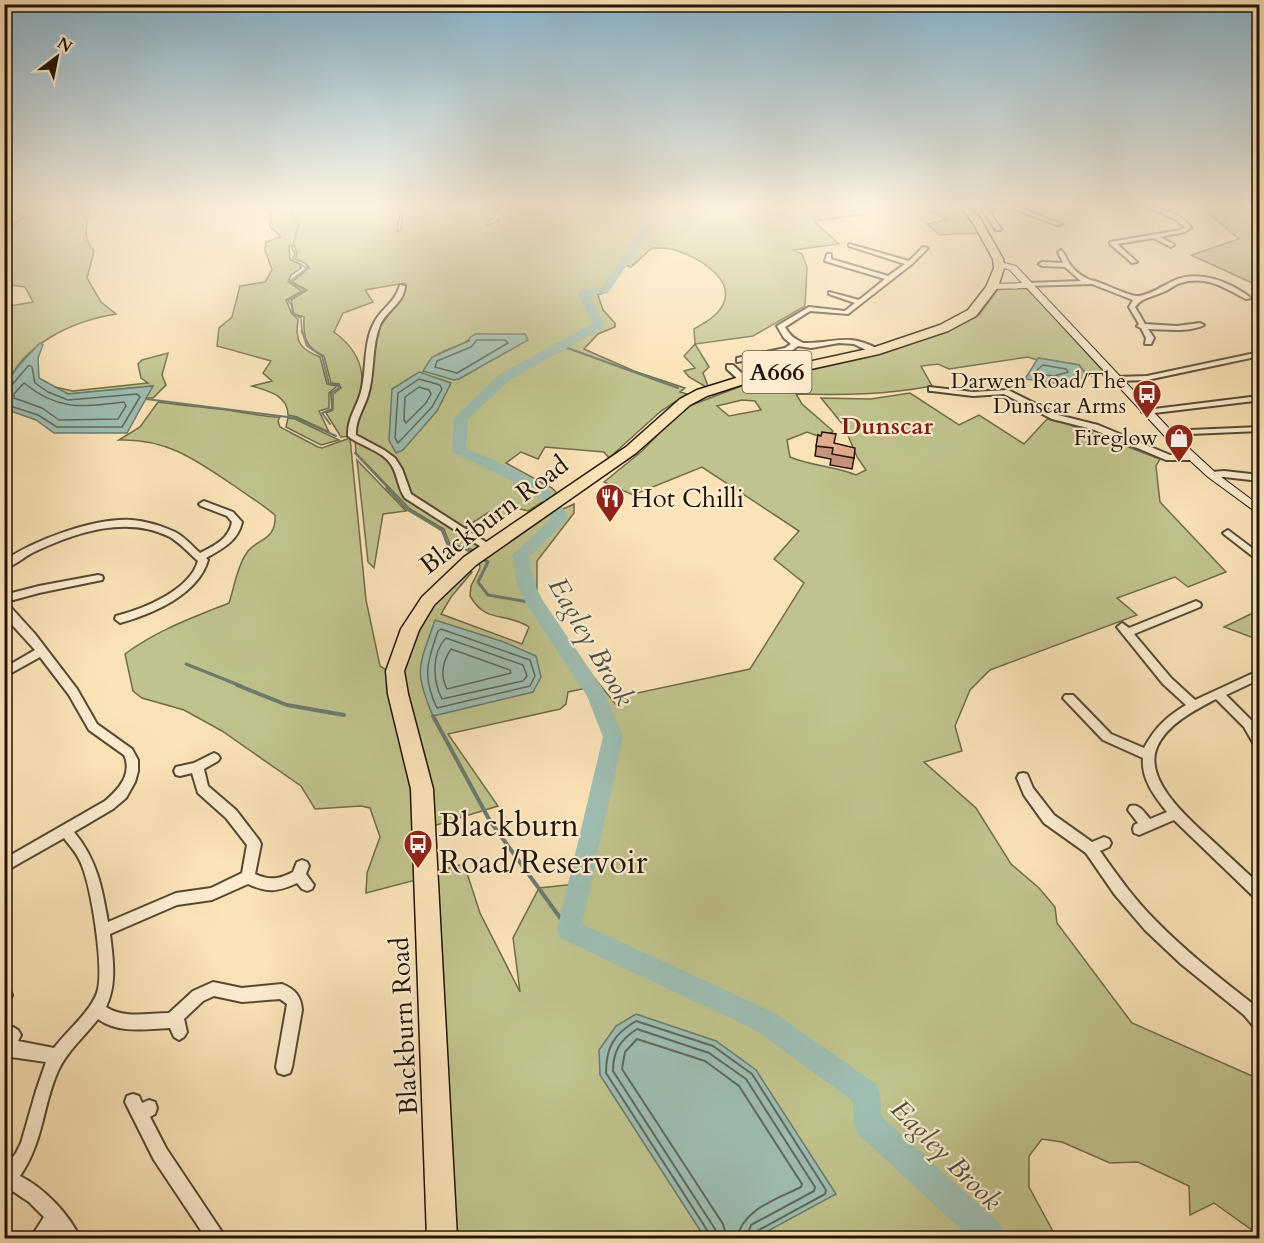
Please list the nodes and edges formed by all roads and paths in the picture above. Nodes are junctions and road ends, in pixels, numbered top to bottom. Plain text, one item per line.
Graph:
1 (848, 266) edge
2 (905, 266) edge
3 (999, 266) joint
4 (1068, 266) edge
5 (890, 279) junction
6 (1086, 282) junction
7 (1028, 285) junction
8 (402, 286) dead end
9 (992, 287) junction
10 (832, 294) dead end
11 (1137, 299) junction
12 (1257, 299) dead end
13 (860, 302) junction
14 (1141, 326) junction
15 (1197, 327) dead end
16 (1151, 339) dead end
17 (798, 343) junction
18 (875, 351) junction
19 (1260, 354) edge
20 (777, 357) dead end
21 (740, 360) dead end
22 (730, 367) dead end
23 (792, 369) junction
24 (1116, 379) junction
25 (744, 380) junction
26 (932, 389) dead end
27 (1245, 398) dead end
28 (1146, 412) junction
29 (1260, 429) edge
30 (1167, 434) junction
31 (1191, 457) junction
32 (1212, 476) junction
33 (1260, 478) edge
34 (204, 504) dead end
35 (1260, 512) edge
36 (1228, 532) dead end
37 (481, 553) junction
38 (200, 557) junction
39 (1260, 559) edge
40 (4, 566) edge
41 (98, 578) dead end
42 (4, 599) edge
43 (4, 605) edge
44 (1190, 610) dead end
45 (115, 620) dead end
46 (41, 652) junction
47 (4, 673) edge
48 (1260, 674) edge
49 (1067, 695) dead end
50 (1219, 695) junction
51 (1195, 706) junction
52 (1260, 745) edge
53 (1149, 756) junction
54 (214, 758) dead end
55 (197, 767) junction
56 (180, 771) dead end
57 (1023, 786) dead end
58 (1134, 810) dead end
59 (1176, 814) junction
60 (66, 831) junction
61 (4, 866) edge
62 (302, 876) dead end
63 (248, 877) junction
64 (1260, 894) edge
65 (102, 931) junction
66 (96, 1009) junction
67 (1260, 1023) edge
68 (8, 1043) edge
69 (56, 1056) junction
70 (284, 1067) dead end
71 (140, 1108) dead end
72 (6, 1180) edge
73 (56, 1217) junction
74 (44, 1231) dead end
75 (71, 1239) edge
76 (216, 1239) edge
77 (442, 1239) edge

1 - 5 street
2 - 5 street
3 - 7 main road
3 - 9 highway, Blackburn Road / A666
4 - 6 street
5 - 13 street
6 - 7 street
6 - 11 street
7 - 9 main road
7 - 24 main road
8 - 37 street
9 - 18 highway, Blackburn Road / A666
10 - 13 street
11 - 12 street
11 - 14 street
13 - 17 street
14 - 15 street
14 - 16 street
17 - 18 street
17 - 21 street
18 - 23 highway, Blackburn Road / A666
19 - 24 street
20 - 23 street
22 - 25 street
23 - 25 highway, Blackburn Road / A666
24 - 28 main road
25 - 37 highway, Blackburn Road / A666
26 - 31 street
27 - 28 street
28 - 30 main road
29 - 30 street
30 - 31 main road
31 - 32 main road
32 - 33 street
32 - 35 main road
34 - 38 street
36 - 39 street
37 - 77 highway, Blackburn Road / A666
38 - 40 street
38 - 45 street
41 - 42 street
43 - 46 street
44 - 51 street
46 - 47 street
46 - 60 street
48 - 50 street
49 - 53 street
50 - 51 street
50 - 52 street
51 - 53 street
53 - 59 street
54 - 55 street
55 - 56 street
55 - 63 street
57 - 67 street
58 - 59 street
59 - 64 street
60 - 61 street
60 - 65 street
62 - 63 street
63 - 65 street
65 - 66 street
66 - 69 street
66 - 70 street
68 - 69 street
69 - 72 street
71 - 76 street
72 - 73 street
73 - 74 street
73 - 75 street

